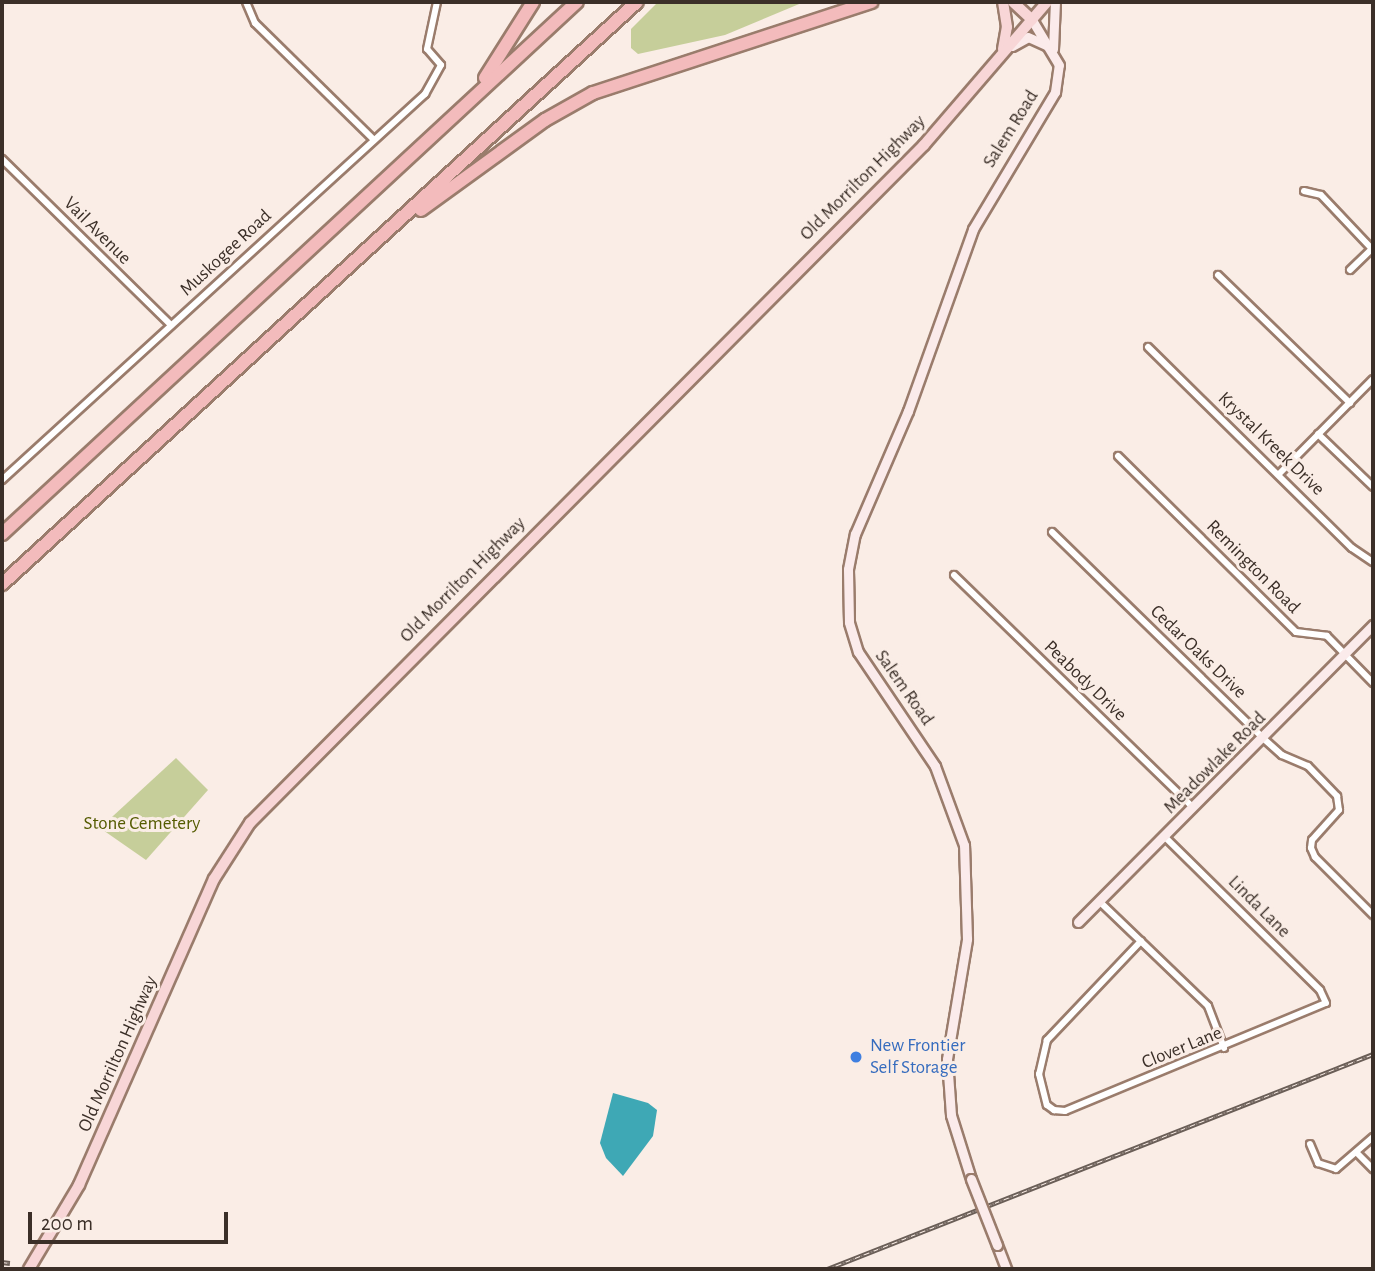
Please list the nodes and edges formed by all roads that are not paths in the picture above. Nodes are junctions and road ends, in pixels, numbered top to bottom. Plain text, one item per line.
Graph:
1 (246, 2) edge
2 (437, 2) edge
3 (533, 2) edge
4 (577, 2) edge
5 (637, 2) edge
6 (871, 2) edge
7 (1003, 2) edge
8 (1013, 2) edge
9 (1048, 2) edge
10 (1055, 2) edge
11 (1032, 20) junction
12 (1053, 51) junction
13 (1002, 53) junction
14 (457, 112) junction
15 (373, 139) junction
16 (2, 159) edge
17 (1304, 191) dead end
18 (375, 243) junction
19 (1373, 249) edge
20 (1350, 270) dead end
21 (1218, 275) dead end
22 (171, 325) junction
23 (1147, 346) dead end
24 (1373, 379) edge
25 (1350, 403) junction
26 (1318, 434) junction
27 (1118, 456) dead end
28 (1280, 473) junction
29 (2, 480) edge
30 (1373, 487) edge
31 (1052, 531) dead end
32 (2, 534) edge
33 (1373, 562) edge
34 (954, 575) dead end
35 (2, 584) edge
36 (1373, 625) edge
37 (1346, 653) junction
38 (1373, 683) edge
39 (1264, 738) junction
40 (1195, 809) junction
41 (1165, 837) junction
42 (1099, 901) junction
43 (1373, 915) edge
44 (1078, 922) dead end
45 (1141, 941) junction
46 (1326, 1001) joint
47 (1224, 1048) junction
48 (1373, 1137) edge
49 (1310, 1144) dead end
50 (1357, 1153) junction
51 (1373, 1169) edge
52 (29, 1269) edge
53 (1006, 1269) edge

1 - 15 street
2 - 15 street, Muskogee Road
3 - 14 highway
4 - 14 highway
5 - 18 highway
6 - 18 highway
7 - 13 main road
8 - 11 main road, Salem Road
9 - 11 main road, Old Morrilton Highway
10 - 12 main road
11 - 12 main road, Salem Road
11 - 13 main road, Old Morrilton Highway
12 - 13 main road
12 - 53 main road, Salem Road, bridge
13 - 52 main road, Old Morrilton Highway
14 - 32 highway
15 - 22 street, Muskogee Road
16 - 22 street, Vail Avenue
17 - 19 street
18 - 35 highway
19 - 20 street
21 - 25 street
22 - 29 street, Muskogee Road
23 - 28 street, Krystal Kreek Drive
24 - 25 street
25 - 26 street
26 - 28 street
26 - 30 street
27 - 37 street, Remington Road
28 - 33 street, Krystal Kreek Drive
31 - 39 street, Cedar Oaks Drive
34 - 40 street, Peabody Drive
36 - 37 main road, Meadowlake Road
37 - 38 street, Remington Road
37 - 39 main road, Meadowlake Road
39 - 40 main road, Meadowlake Road
39 - 43 street, Cedar Oaks Drive
40 - 41 main road, Meadowlake Road
41 - 42 main road, Meadowlake Road
41 - 46 street, Linda Lane
42 - 44 main road, Meadowlake Road
42 - 45 street
45 - 47 street
45 - 47 street, Clover Lane
46 - 47 street, Clover Lane
48 - 50 street
49 - 50 street
50 - 51 street

